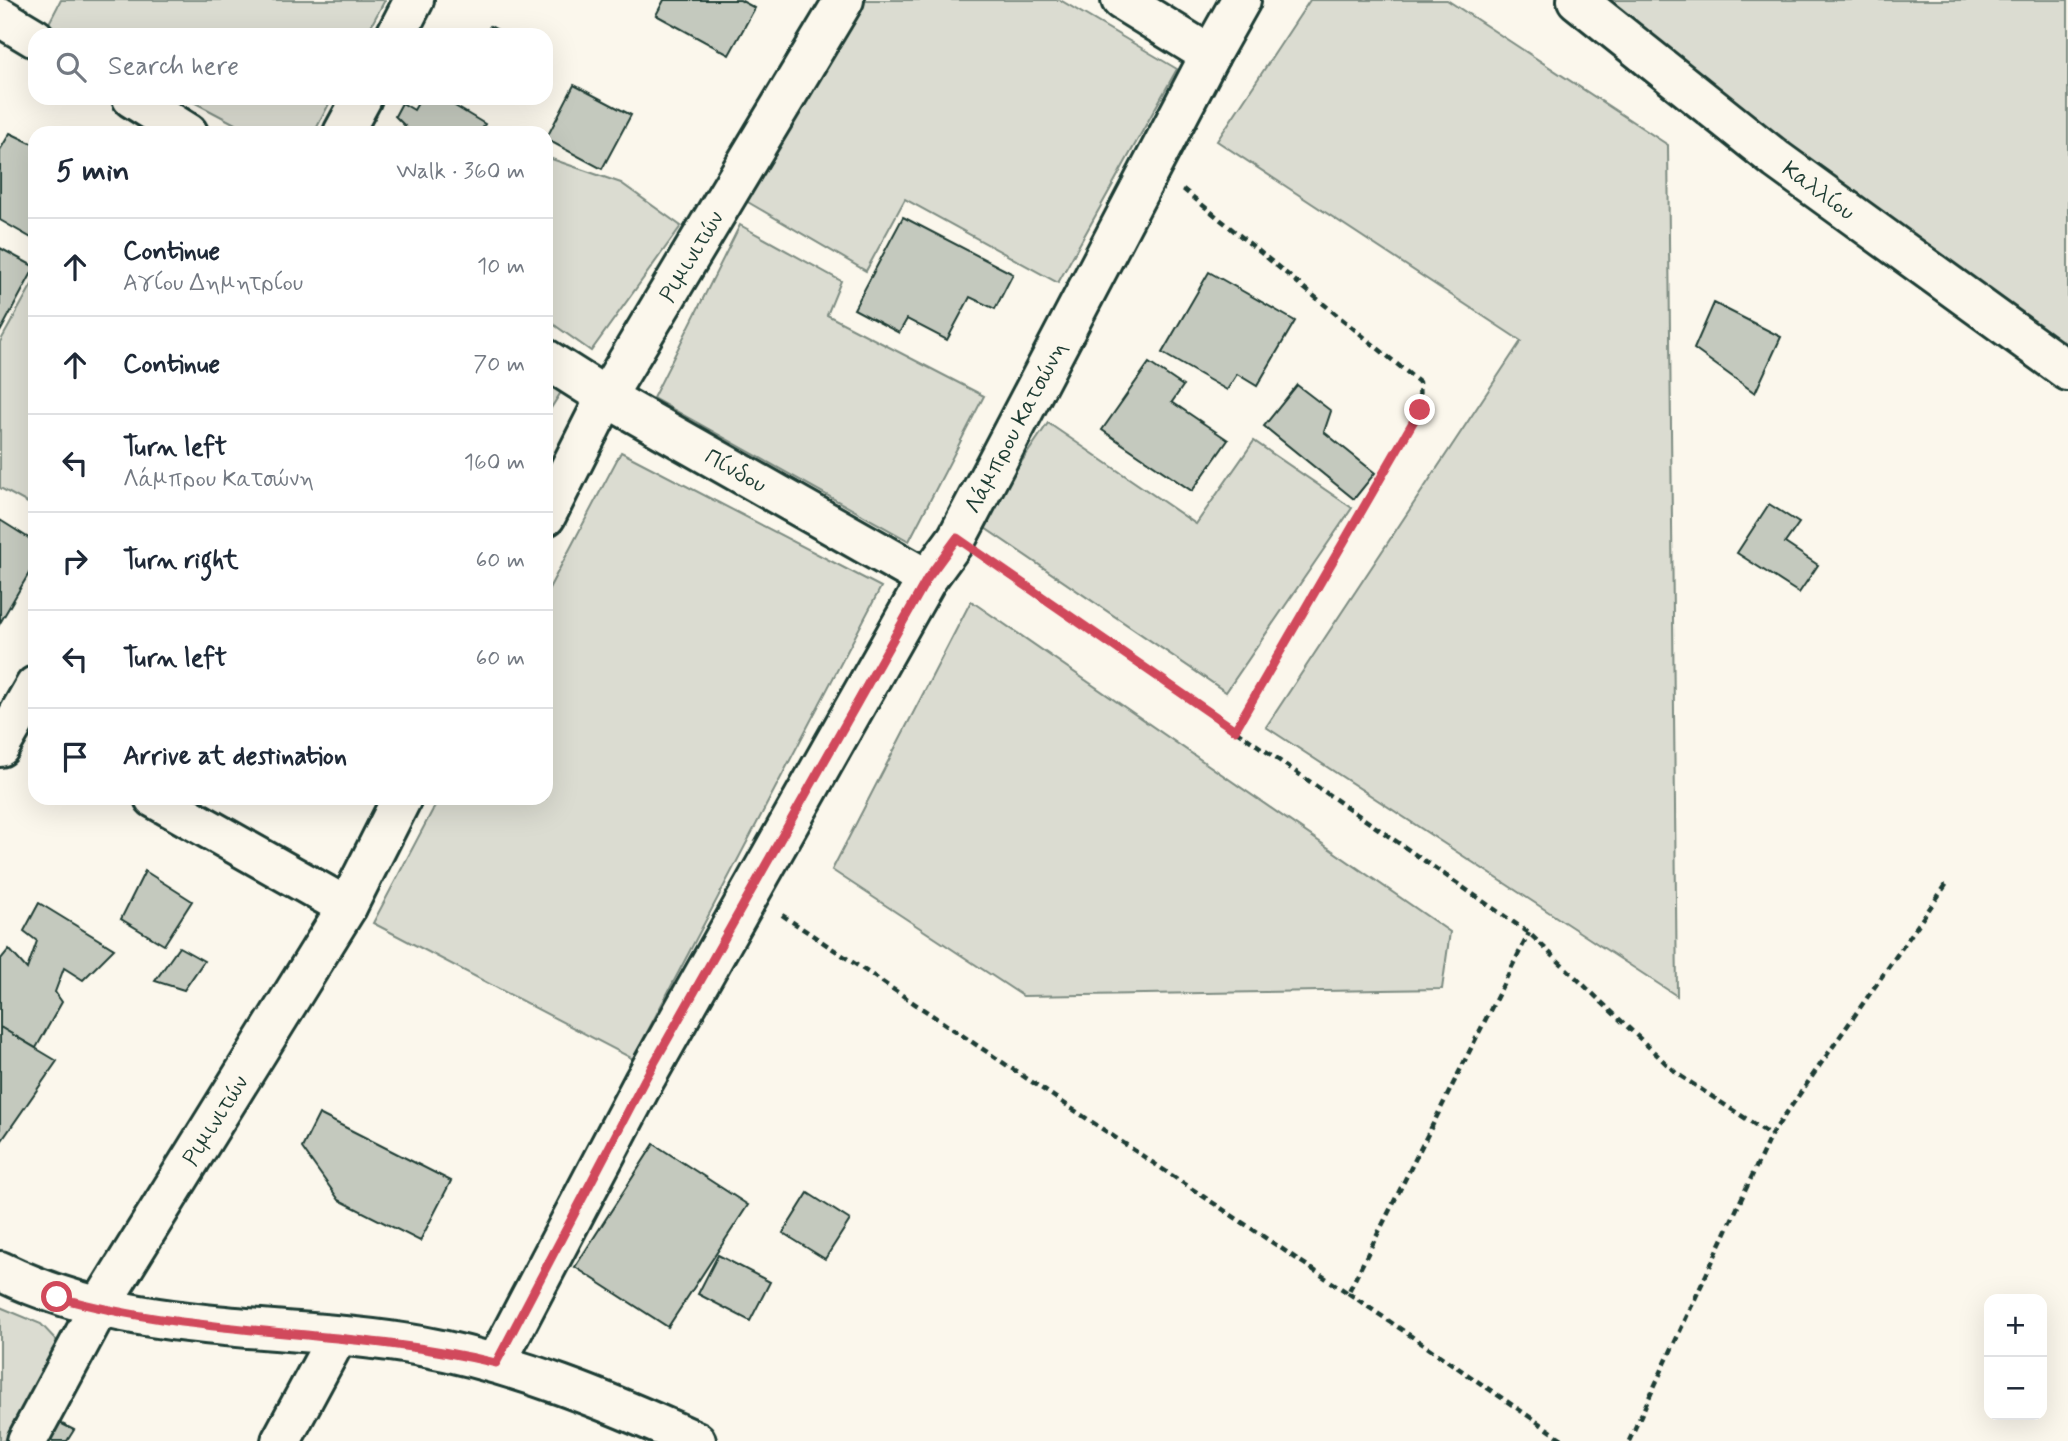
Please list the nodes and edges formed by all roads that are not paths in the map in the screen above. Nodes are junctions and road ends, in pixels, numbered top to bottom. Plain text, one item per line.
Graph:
1 (414, 0) edge
2 (844, 0) edge
3 (1121, 0) edge
4 (1241, 0) edge
5 (1577, 0) edge
6 (400, 28) edge
7 (1210, 55) junction
8 (143, 105) edge
9 (358, 105) edge
10 (177, 126) edge
11 (347, 126) edge
12 (553, 363) edge
13 (2068, 371) edge
14 (606, 397) junction
15 (553, 502) edge
16 (927, 579) junction
17 (28, 699) edge
18 (13, 727) edge
19 (166, 805) edge
20 (398, 805) edge
21 (347, 907) junction
22 (0, 1271) edge
23 (98, 1309) junction
24 (337, 1337) junction
25 (496, 1363) junction
26 (27, 1441) edge
27 (281, 1441) edge
28 (696, 1441) edge

1 - 6 street
2 - 14 street, Ριμινιτών
3 - 7 street
4 - 7 street, Λάμπρου Κατσώνη
5 - 13 street, Καλλίου
7 - 16 street, Λάμπρου Κατσώνη
8 - 10 street
9 - 11 street
12 - 14 street, Πίνδου
14 - 15 street, Ριμινιτών
14 - 16 street, Πίνδου
16 - 25 street, Λάμπρου Κατσώνη
17 - 18 street
19 - 21 street
20 - 21 street, Ριμινιτών
21 - 23 street, Ριμινιτών
22 - 23 street
23 - 24 street
23 - 26 street, Ριμινιτών
24 - 25 street
24 - 27 street
25 - 28 street

